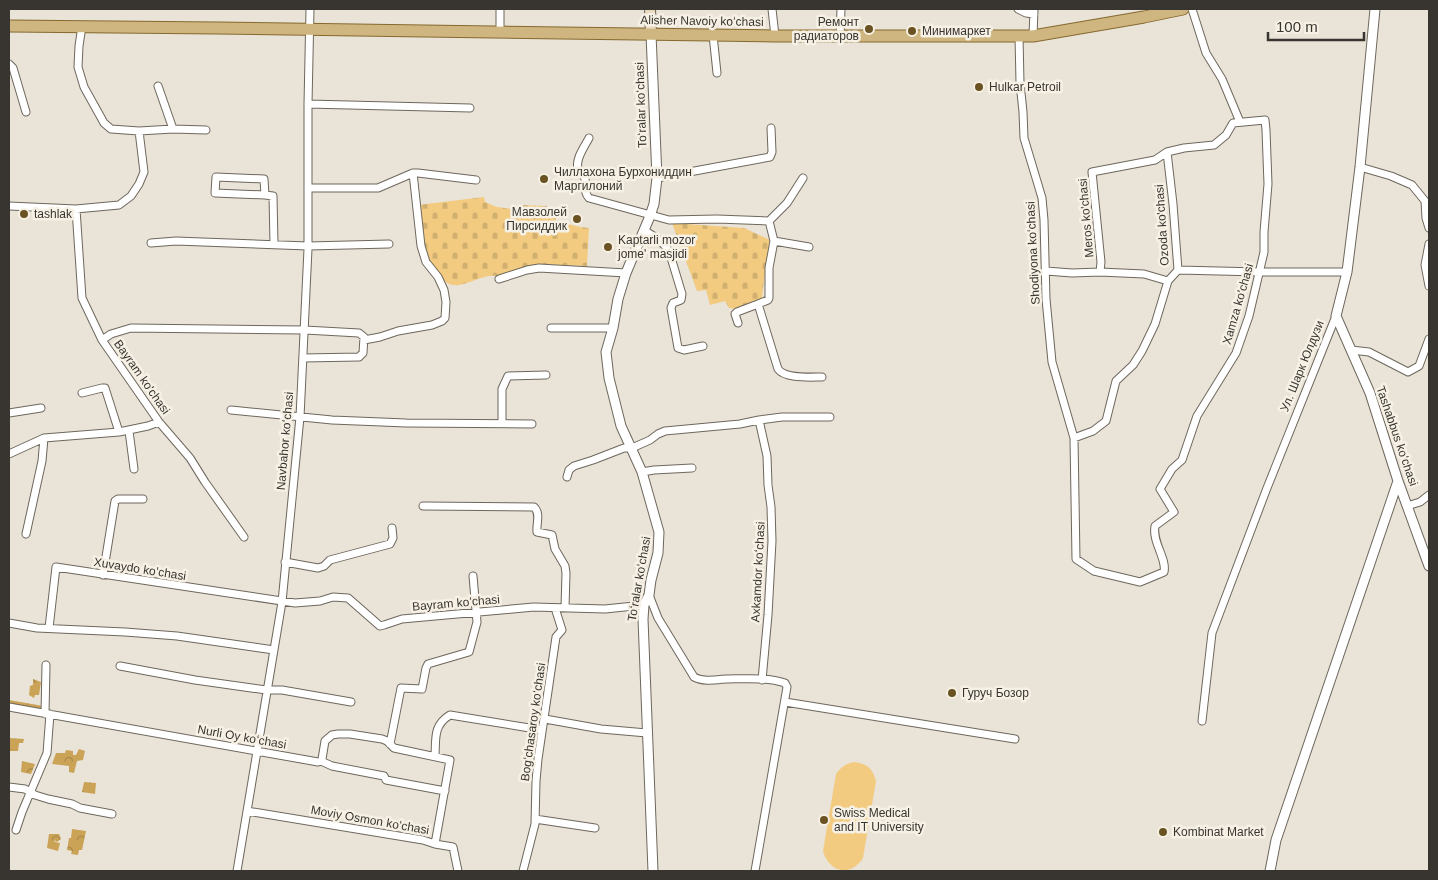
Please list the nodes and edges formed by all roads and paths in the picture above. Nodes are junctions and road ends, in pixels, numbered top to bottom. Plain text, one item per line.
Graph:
1 (310, 9) edge
2 (500, 9) edge
3 (650, 9) edge
4 (772, 9) edge
5 (841, 9) edge
6 (1018, 9) edge
7 (1183, 9) edge
8 (1192, 9) edge
9 (1375, 9) edge
10 (1034, 12) edge
11 (1142, 13) edge
12 (9, 26) edge
13 (82, 26) junction
14 (309, 29) junction
15 (500, 32) junction
16 (651, 34) junction
17 (712, 35) junction
18 (775, 36) junction
19 (840, 36) junction
20 (1019, 36) junction
21 (1033, 36) junction
22 (9, 64) edge
23 (717, 73) dead end
24 (158, 86) dead end
25 (308, 104) junction
26 (470, 108) dead end
27 (26, 112) dead end
28 (1240, 122) junction
29 (771, 128) dead end
30 (172, 129) junction
31 (206, 130) dead end
32 (139, 131) junction
33 (589, 138) dead end
34 (1167, 152) junction
35 (1360, 167) junction
36 (413, 173) junction
37 (657, 178) junction
38 (803, 178) dead end
39 (476, 180) dead end
40 (308, 188) junction
41 (265, 195) junction
42 (9, 206) edge
43 (76, 209) junction
44 (650, 216) junction
45 (769, 221) junction
46 (1429, 228) edge
47 (644, 230) junction
48 (774, 241) junction
49 (151, 243) dead end
50 (274, 244) junction
51 (389, 244) dead end
52 (1429, 244) edge
53 (308, 246) junction
54 (809, 247) dead end
55 (1178, 270) junction
56 (1046, 271) junction
57 (1100, 272) junction
58 (1260, 272) junction
59 (1347, 272) junction
60 (626, 273) junction
61 (499, 279) dead end
62 (1168, 281) junction
63 (1429, 286) edge
64 (758, 304) junction
65 (1336, 316) junction
66 (738, 323) dead end
67 (551, 328) dead end
68 (613, 328) junction
69 (305, 330) junction
70 (1429, 339) edge
71 (102, 340) junction
72 (364, 340) junction
73 (702, 346) dead end
74 (1351, 350) junction
75 (304, 358) junction
76 (546, 375) dead end
77 (822, 377) dead end
78 (82, 393) dead end
79 (41, 408) dead end
80 (232, 410) dead end
81 (9, 413) edge
82 (300, 417) junction
83 (830, 417) dead end
84 (759, 420) junction
85 (159, 422) junction
86 (502, 423) junction
87 (532, 424) dead end
88 (129, 431) junction
89 (120, 432) junction
90 (44, 438) junction
91 (1074, 438) junction
92 (632, 448) junction
93 (9, 454) edge
94 (692, 468) dead end
95 (134, 469) dead end
96 (642, 472) junction
97 (567, 477) dead end
98 (1398, 481) junction
99 (1429, 494) edge
100 (143, 499) dead end
101 (424, 506) dead end
102 (1407, 506) junction
103 (1390, 509) junction
104 (392, 528) dead end
105 (26, 534) dead end
106 (244, 537) dead end
107 (1076, 559) joint
108 (285, 562) junction
109 (1429, 566) edge
110 (103, 575) junction
111 (473, 576) dead end
112 (649, 595) junction
113 (282, 602) junction
114 (644, 605) junction
115 (555, 608) junction
116 (565, 608) junction
117 (477, 612) junction
118 (9, 623) edge
119 (49, 628) junction
120 (274, 650) junction
121 (46, 665) dead end
122 (120, 666) dead end
123 (762, 680) junction
124 (266, 690) junction
125 (351, 702) dead end
126 (785, 702) junction
127 (9, 708) edge
128 (47, 714) junction
129 (544, 719) junction
130 (1202, 721) dead end
131 (542, 730) junction
132 (647, 733) junction
133 (1015, 739) dead end
134 (390, 744) junction
135 (256, 751) junction
136 (435, 756) junction
137 (321, 761) junction
138 (9, 787) edge
139 (445, 791) junction
140 (30, 793) junction
141 (247, 811) junction
142 (112, 814) dead end
143 (535, 819) junction
144 (595, 828) dead end
145 (16, 830) dead end
146 (435, 844) junction
147 (237, 871) edge
148 (458, 871) edge
149 (523, 871) edge
150 (653, 871) edge
151 (755, 871) edge
152 (1270, 871) edge

1 - 14 street, Navbahor koʻchasi
2 - 15 street
3 - 16 main road, Toʻralar koʻchasi
4 - 18 street
5 - 19 street
6 - 10 street
7 - 11 main road, Alisher Navoiy koʻchasi
8 - 28 street
9 - 35 street, Ул. Шарк Юлдузи
10 - 21 street
11 - 21 main road, Alisher Navoiy koʻchasi
12 - 13 main road, Alisher Navoiy koʻchasi
13 - 14 main road, Alisher Navoiy koʻchasi
13 - 32 street
14 - 15 main road, Alisher Navoiy koʻchasi
14 - 25 street, Navbahor koʻchasi
15 - 16 main road, Alisher Navoiy koʻchasi
16 - 17 main road, Alisher Navoiy koʻchasi
16 - 37 street, Toʻralar koʻchasi
17 - 18 main road, Alisher Navoiy koʻchasi
17 - 23 street
18 - 19 main road, Alisher Navoiy koʻchasi
19 - 20 main road, Alisher Navoiy koʻchasi
20 - 21 main road, Alisher Navoiy koʻchasi
20 - 56 street, Shodiyona koʻchasi
22 - 27 street
24 - 30 street
25 - 26 street
25 - 40 street, Navbahor koʻchasi
28 - 34 street, Meros ko'chasi
28 - 58 street, Xamza ko'chasi
29 - 37 street
30 - 31 street
30 - 32 street
32 - 43 street
33 - 44 street
34 - 55 street, Ozoda ko'chasi
34 - 57 street, Meros ko'chasi
35 - 46 street
35 - 59 street, Ул. Шарк Юлдузи
36 - 39 street
36 - 40 street
36 - 72 street
37 - 44 street, Toʻralar koʻchasi
38 - 45 street
40 - 53 street, Navbahor koʻchasi
41 - 41 street
41 - 50 street
42 - 43 street
43 - 71 street, Bayram ko'chasi
44 - 45 street
44 - 47 street, Toʻralar koʻchasi
45 - 48 street
47 - 60 street, Toʻralar koʻchasi
47 - 73 street
48 - 54 street
48 - 64 street
49 - 50 street
50 - 53 street
51 - 53 street
52 - 63 street
53 - 69 street, Navbahor koʻchasi
55 - 58 street
55 - 62 street, Ozoda ko'chasi
56 - 57 street, Meros ko'chasi
56 - 91 street, Shodiyona koʻchasi
57 - 62 street
58 - 59 street
58 - 107 street, Xamza ko'chasi
59 - 65 street, Ул. Шарк Юлдузи
60 - 61 street
60 - 68 street, Toʻralar koʻchasi
62 - 91 street, Ozoda ko'chasi
64 - 66 street
64 - 77 street
65 - 74 street, Tashabbus koʻchasi
65 - 130 street, Ул. Шарк Юлдузи
67 - 68 street
68 - 92 street, Toʻralar koʻchasi
69 - 71 street
69 - 72 street
69 - 75 street, Navbahor koʻchasi
70 - 74 street
71 - 85 street, Bayram ko'chasi
72 - 75 street
74 - 98 street, Tashabbus koʻchasi
75 - 82 street, Navbahor koʻchasi
76 - 86 street
78 - 89 street
79 - 81 street
80 - 82 street
82 - 86 street
82 - 108 street, Navbahor koʻchasi
83 - 84 street
84 - 92 street
84 - 123 street, Axkamdor koʻchasi
85 - 88 street
85 - 106 street, Bayram ko'chasi
86 - 87 street
88 - 89 street
88 - 95 street
89 - 90 street
90 - 93 street
90 - 105 street
91 - 107 street, Shodiyona koʻchasi
92 - 96 street, Toʻralar koʻchasi
92 - 97 street
94 - 96 street
96 - 112 street, Toʻralar koʻchasi
98 - 102 street, Tashabbus koʻchasi
98 - 103 street
99 - 102 street
100 - 110 street
101 - 116 street
102 - 103 street
102 - 109 street, Tashabbus koʻchasi
103 - 152 street
104 - 108 street
108 - 113 street, Navbahor koʻchasi
110 - 113 street, Xuvaydo koʻchasi
110 - 119 street, Xuvaydo koʻchasi
111 - 117 street
112 - 114 street, Toʻralar koʻchasi
112 - 123 street
113 - 117 street, Bayram koʻchasi
113 - 120 street, Navbahor koʻchasi
114 - 116 street, Bayram koʻchasi
114 - 132 street, Toʻralar koʻchasi
115 - 116 street, Bayram koʻchasi
115 - 117 street, Bayram koʻchasi
115 - 129 street, Bogʻchasaroy koʻchasi
117 - 134 street
118 - 119 street
119 - 120 street
120 - 124 street, Navbahor koʻchasi
121 - 128 street
122 - 124 street
123 - 126 street
124 - 125 street
124 - 135 street, Navbahor koʻchasi
126 - 133 street
126 - 151 street
127 - 128 street, Nurli Oy koʻchasi
128 - 135 street, Nurli Oy koʻchasi
128 - 140 street
129 - 131 street, Bogʻchasaroy koʻchasi
129 - 132 street
131 - 136 street
131 - 143 street, Bogʻchasaroy koʻchasi
132 - 150 street, Toʻralar koʻchasi
134 - 136 street
134 - 137 street
135 - 137 street, Nurli Oy koʻchasi
135 - 141 street, Navbahor koʻchasi
136 - 139 street, Moviy Osmon koʻchasi
137 - 139 street, Nurli Oy koʻchasi
138 - 140 street
139 - 146 street, Moviy Osmon koʻchasi
140 - 142 street
140 - 145 street
141 - 146 street, Moviy Osmon koʻchasi
141 - 147 street, Navbahor koʻchasi
143 - 144 street
143 - 149 street, Bogʻchasaroy koʻchasi
146 - 148 street

